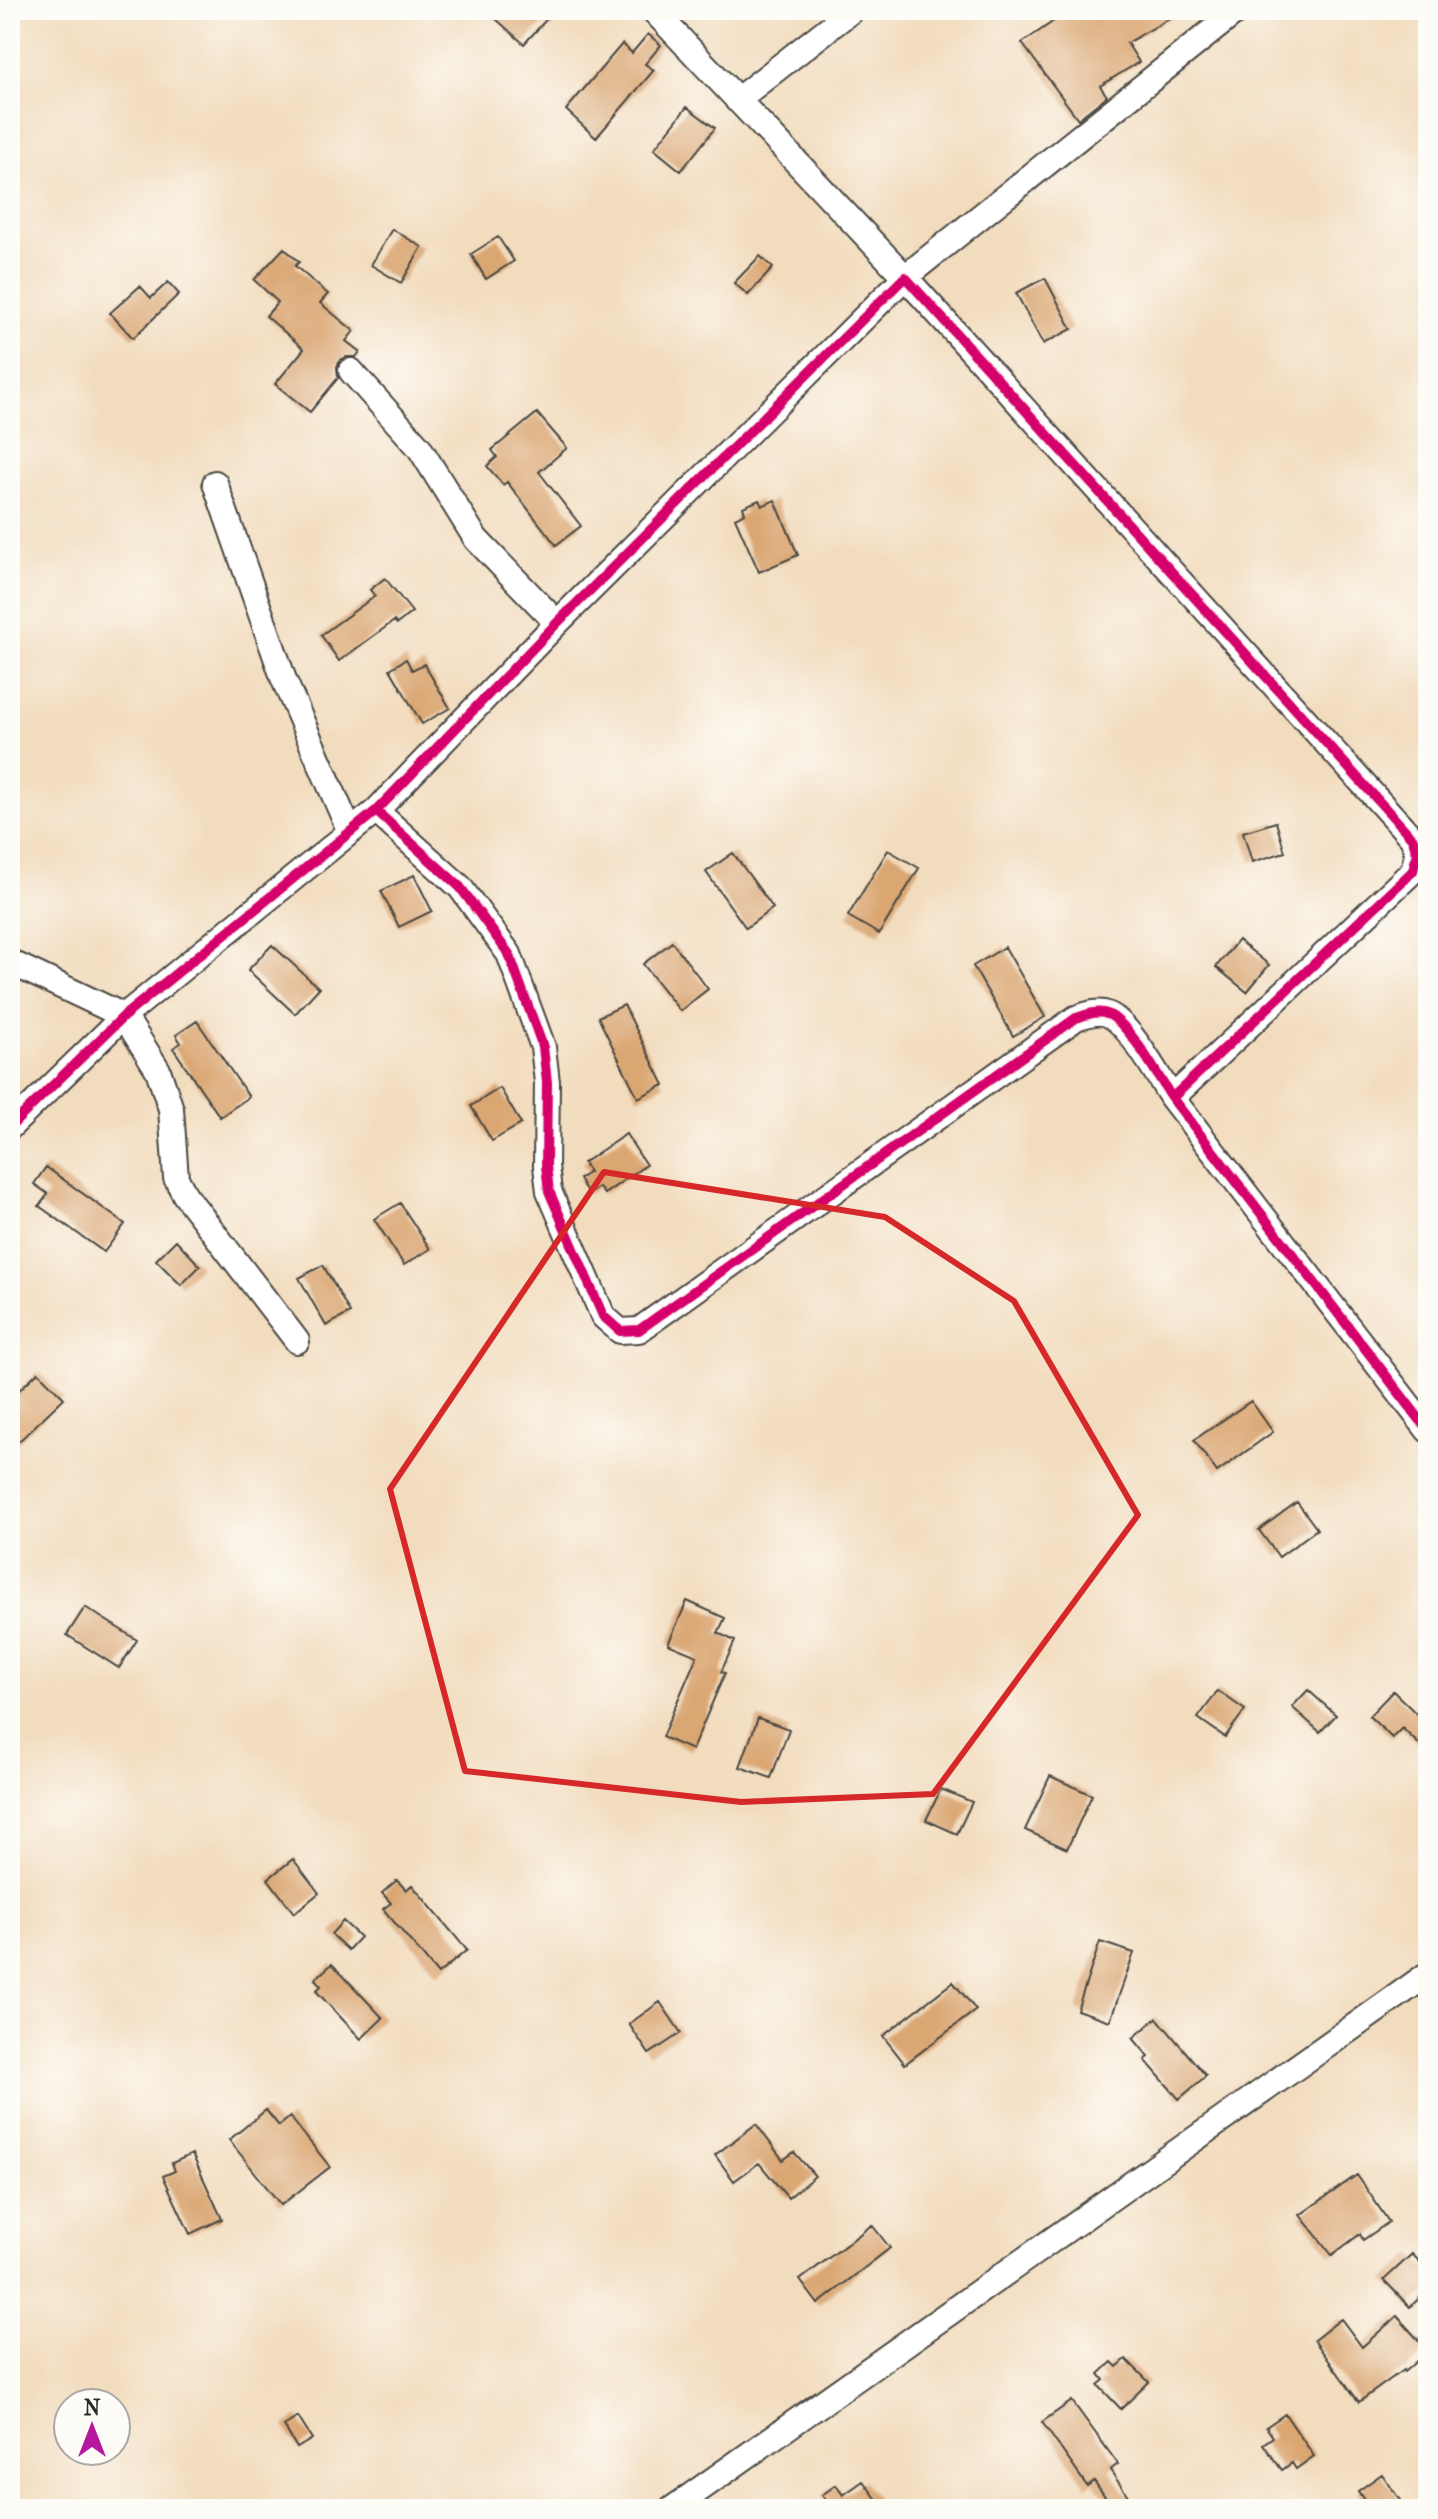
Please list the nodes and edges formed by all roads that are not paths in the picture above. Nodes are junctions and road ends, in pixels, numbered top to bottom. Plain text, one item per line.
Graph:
1 (653, 10) edge
2 (852, 10) edge
3 (1238, 10) edge
4 (737, 100) junction
5 (905, 277) junction
6 (351, 371) dead end
7 (215, 483) dead end
8 (557, 623) junction
9 (376, 811) junction
10 (350, 832) junction
11 (10, 962) edge
12 (124, 1016) junction
13 (1172, 1098) junction
14 (10, 1127) edge
15 (297, 1341) dead end
16 (1428, 1430) edge
17 (1428, 1974) edge
18 (672, 2509) edge

1 - 4 street
2 - 4 street
3 - 5 street
4 - 5 street
5 - 8 street
5 - 13 street
6 - 8 street
7 - 10 street
8 - 9 street
9 - 10 street
9 - 13 street
10 - 12 street
11 - 12 street
12 - 14 street
12 - 15 street
13 - 16 street
17 - 18 street

